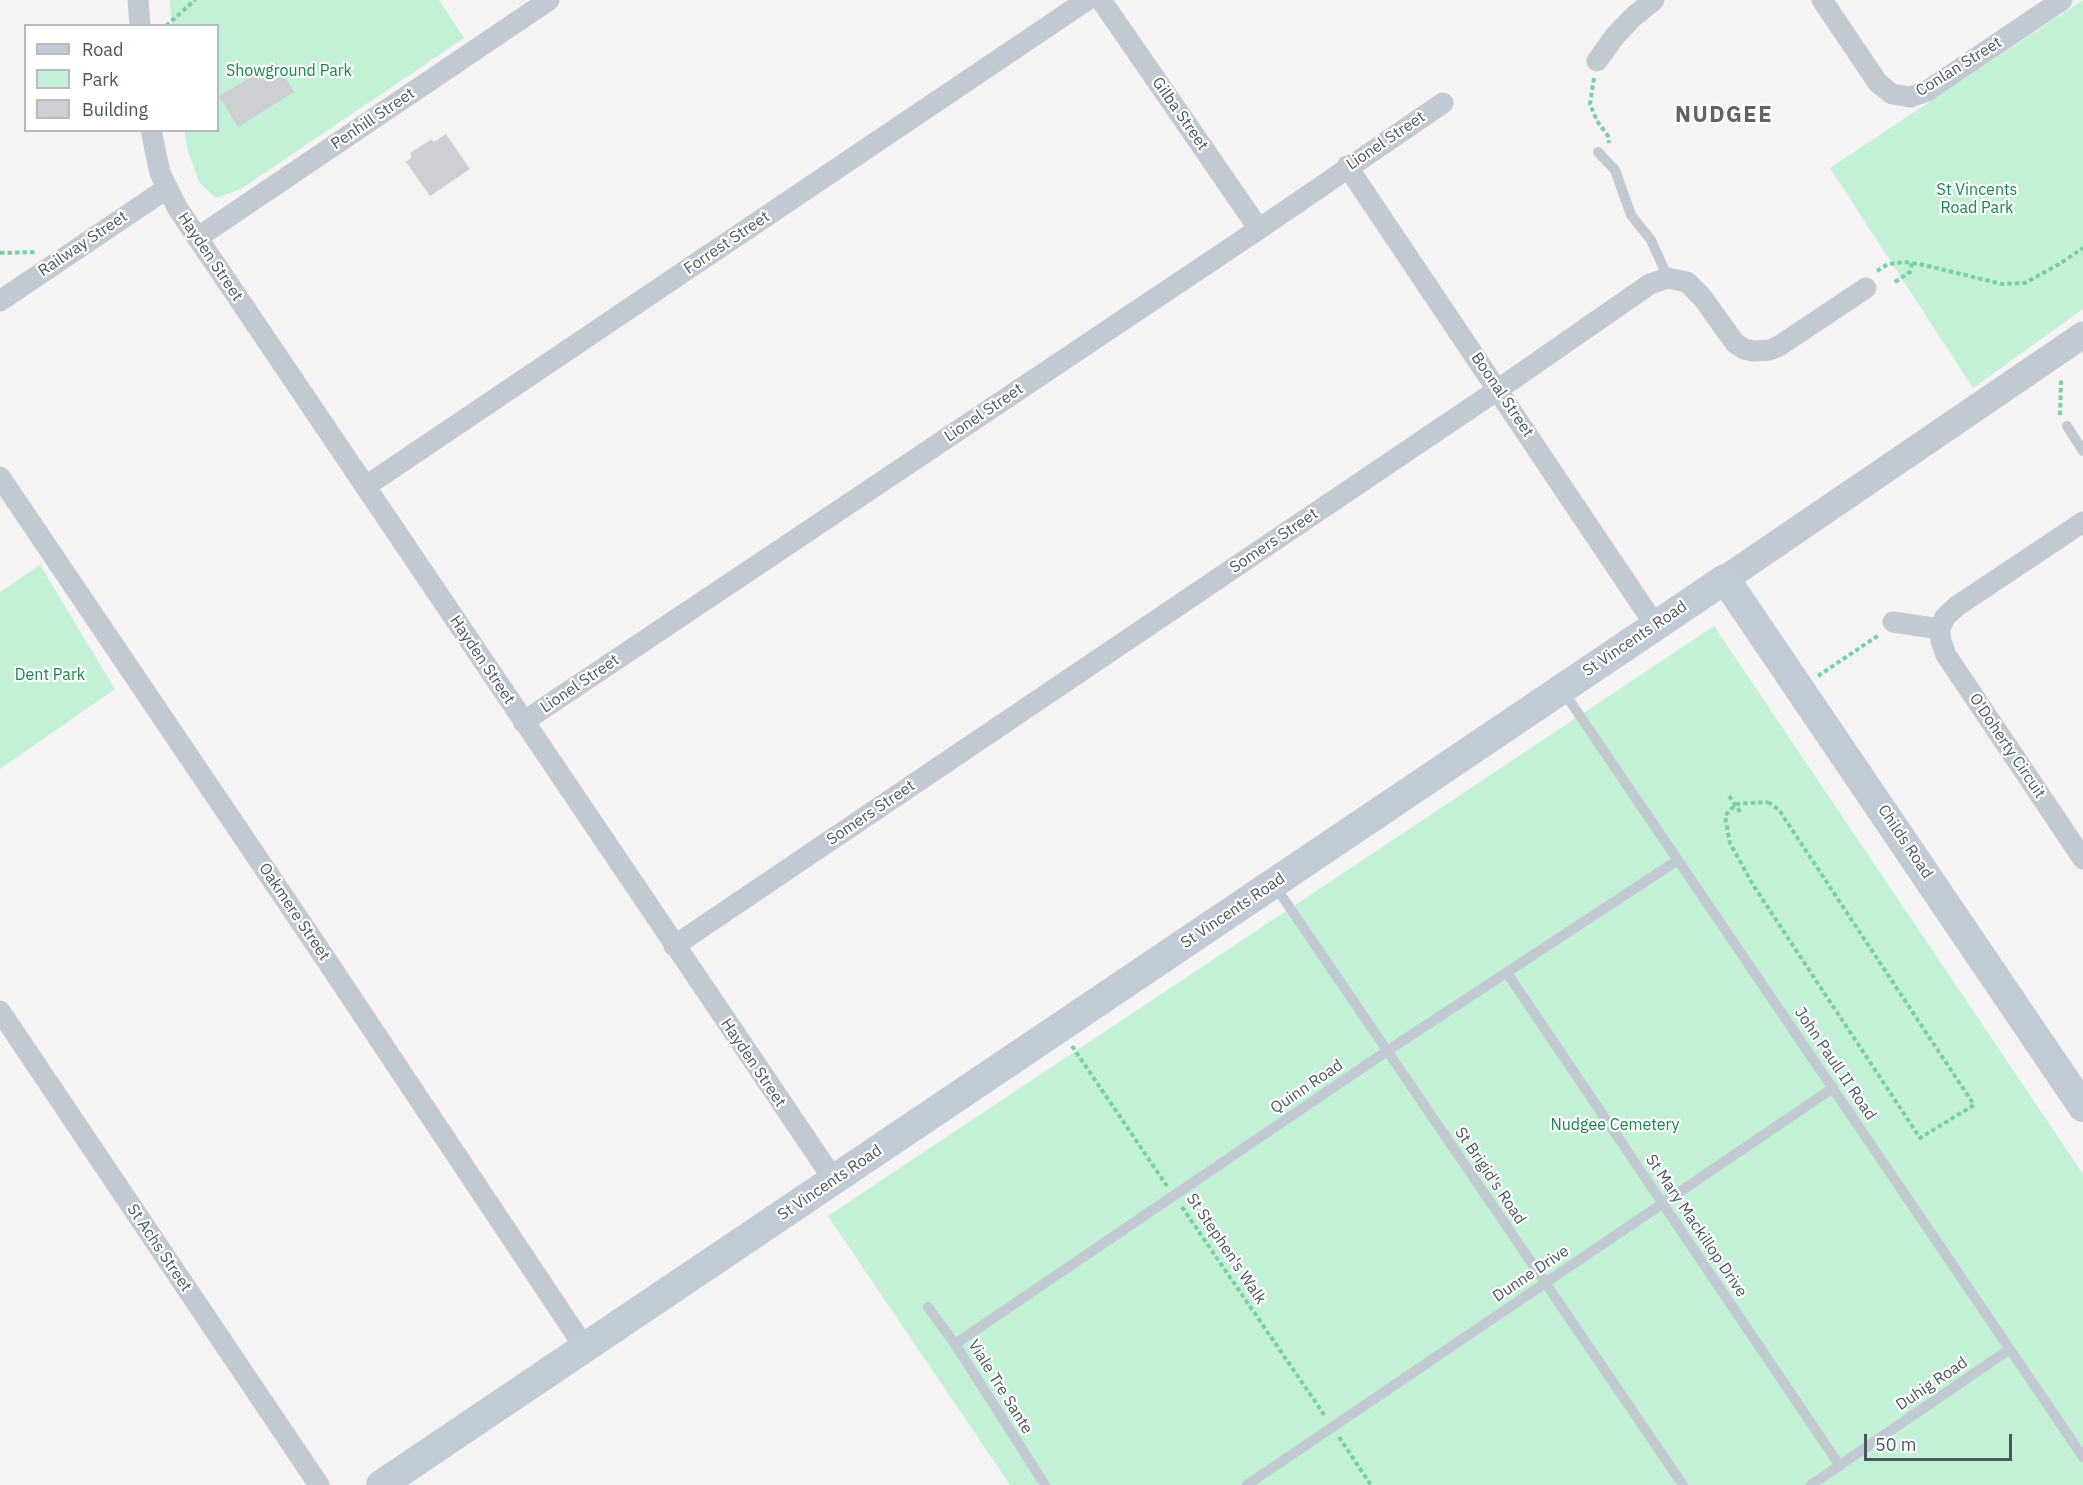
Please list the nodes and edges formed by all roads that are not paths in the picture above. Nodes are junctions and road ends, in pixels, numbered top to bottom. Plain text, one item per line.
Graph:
1 (138, 0) edge
2 (549, 0) edge
3 (1087, 0) edge
4 (1101, 0) edge
5 (1654, 0) edge
6 (1822, 0) edge
7 (2062, 0) edge
8 (141, 24) edge
9 (1597, 61) road end
10 (1443, 103) dead end
11 (151, 132) edge
12 (1598, 152) dead end
13 (1347, 166) junction
14 (166, 189) junction
15 (1258, 229) junction
16 (197, 238) junction
17 (1668, 278) junction
18 (1866, 288) road end
19 (0, 300) edge
20 (2083, 335) edge
21 (1498, 390) junction
22 (2067, 426) road end
23 (2083, 451) edge
24 (0, 477) edge
25 (366, 486) junction
26 (2083, 522) edge
27 (1725, 579) junction
28 (1893, 622) road end
29 (1655, 625) junction
30 (1940, 628) junction
31 (1562, 688) junction
32 (523, 722) junction
33 (2083, 859) edge
34 (1678, 860) junction
35 (1273, 883) junction
36 (674, 946) junction
37 (1507, 973) junction
38 (0, 1011) edge
39 (1387, 1051) junction
40 (1833, 1088) junction
41 (2083, 1107) edge
42 (834, 1180) junction
43 (1662, 1203) junction
44 (1545, 1283) junction
45 (928, 1307) dead end
46 (955, 1344) junction
47 (585, 1348) junction
48 (2010, 1349) junction
49 (2083, 1457) edge
50 (1840, 1466) junction
51 (319, 1485) edge
52 (381, 1485) edge
53 (1044, 1485) edge
54 (1247, 1485) edge
55 (1683, 1485) edge
56 (1811, 1485) edge

1 - 8 street
2 - 16 street, Penhill Street
3 - 25 street, Forrest Street
4 - 15 street, Gilba Street
5 - 9 street
6 - 7 street, Conlan Street
10 - 13 street, Lionel Street
11 - 14 street, Hayden Street
12 - 17 lane
13 - 15 street, Lionel Street
13 - 21 street, Boonal Street
14 - 16 street, Hayden Street
14 - 19 street, Railway Street
15 - 32 street, Lionel Street
16 - 25 street, Hayden Street
17 - 18 street
17 - 21 street, Somers Street
20 - 27 street, St Vincents Road
21 - 29 street, Boonal Street
21 - 36 street, Somers Street
22 - 23 lane
24 - 47 street, Oakmere Street
25 - 32 street, Hayden Street
26 - 30 street
27 - 29 main road, St Vincents Road
27 - 41 main road, Childs Road
28 - 30 street
29 - 31 main road, St Vincents Road
30 - 33 street, O'Doherty Circuit
31 - 34 lane, John Paull II Road
31 - 35 main road, St Vincents Road
32 - 36 street, Hayden Street
34 - 37 lane, Quinn Road
34 - 40 lane, John Paull II Road
35 - 39 lane, St Brigid's Road
35 - 42 main road, St Vincents Road
36 - 42 street, Hayden Street
37 - 39 lane, Quinn Road
37 - 43 lane, St Mary Mackillop Drive
38 - 51 street, St Achs Street
39 - 44 lane, St Brigid's Road
39 - 46 lane, Quinn Road
40 - 43 lane, Dunne Drive
40 - 48 lane, John Paull II Road
42 - 47 main road, St Vincents Road
43 - 44 lane, Dunne Drive
43 - 50 lane, St Mary Mackillop Drive
44 - 54 lane, Dunne Drive
44 - 55 lane, St Brigid's Road
45 - 46 lane, Viale Tre Sante
46 - 53 lane, Viale Tre Sante
47 - 52 main road, St Vincents Road
48 - 49 lane, John Paull II Road
48 - 50 lane, Duhig Road
50 - 56 lane, Duhig Road

